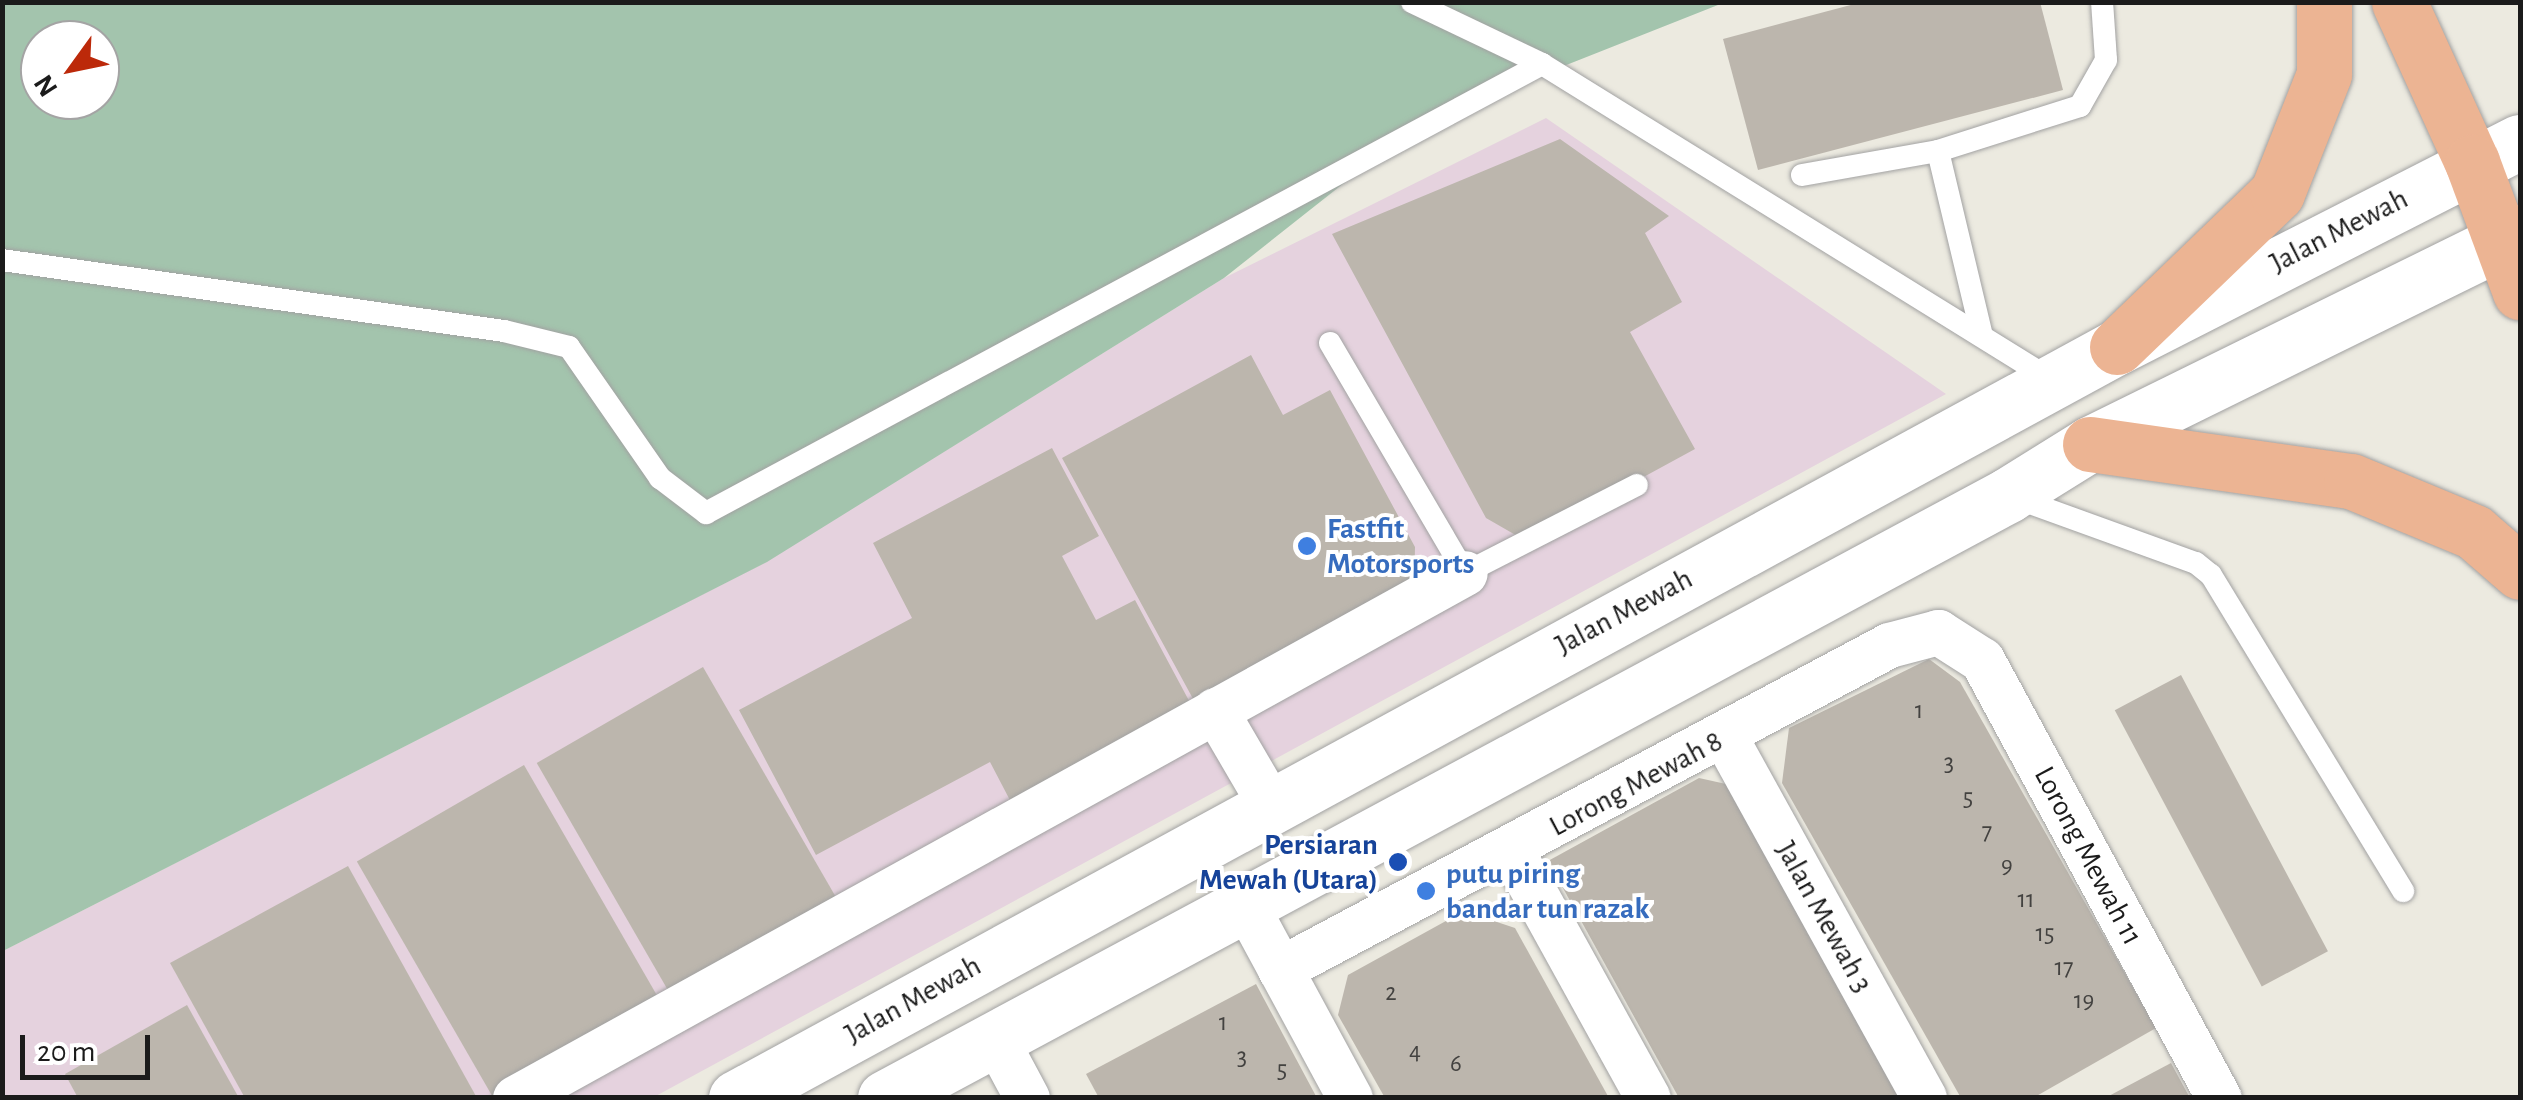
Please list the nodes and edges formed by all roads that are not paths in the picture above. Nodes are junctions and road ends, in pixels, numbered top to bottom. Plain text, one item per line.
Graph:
1 (1412, 2) edge
2 (2102, 2) edge
3 (2324, 2) edge
4 (2400, 2) edge
5 (1542, 64) junction
6 (1938, 151) junction
7 (2496, 152) edge
8 (1802, 175) dead end
9 (2512, 235) edge
10 (2, 260) edge
11 (2520, 292) edge
12 (1982, 336) junction
13 (1330, 342) dead end
14 (2117, 347) junction
15 (2054, 381) junction
16 (2090, 444) junction
17 (1637, 485) dead end
18 (2008, 495) junction
19 (2520, 572) edge
20 (1465, 574) junction
21 (1938, 632) joint
22 (1216, 710) junction
23 (1725, 738) junction
24 (1270, 804) junction
25 (1512, 850) junction
26 (2403, 891) dead end
27 (1244, 902) junction
28 (1280, 969) junction
29 (960, 974) junction
30 (995, 1038) junction
31 (515, 1098) edge
32 (736, 1098) edge
33 (884, 1098) edge
34 (1026, 1098) edge
35 (1350, 1098) edge
36 (1648, 1098) edge
37 (1924, 1098) edge
38 (2219, 1098) edge

1 - 5 lane
2 - 6 lane
3 - 14 highway
4 - 7 highway
5 - 10 lane
5 - 12 lane
6 - 8 lane
6 - 12 lane
7 - 9 highway
7 - 14 street, Jalan Mewah
9 - 11 highway
9 - 16 street
12 - 15 lane
13 - 20 lane
14 - 15 street, Jalan Mewah
15 - 24 street, Jalan Mewah
16 - 18 street
16 - 19 highway
17 - 20 lane
18 - 26 lane
18 - 27 street
20 - 22 street
21 - 23 street, Lorong Mewah 8
21 - 38 street, Lorong Mewah 11
22 - 24 street
22 - 31 street
23 - 25 street, Lorong Mewah 8
23 - 37 street, Jalan Mewah 3
24 - 29 street, Jalan Mewah
25 - 28 street, Lorong Mewah 8
25 - 36 street
27 - 28 street
27 - 30 street
28 - 35 street
29 - 30 street
29 - 32 street, Jalan Mewah
30 - 33 street
30 - 34 street

